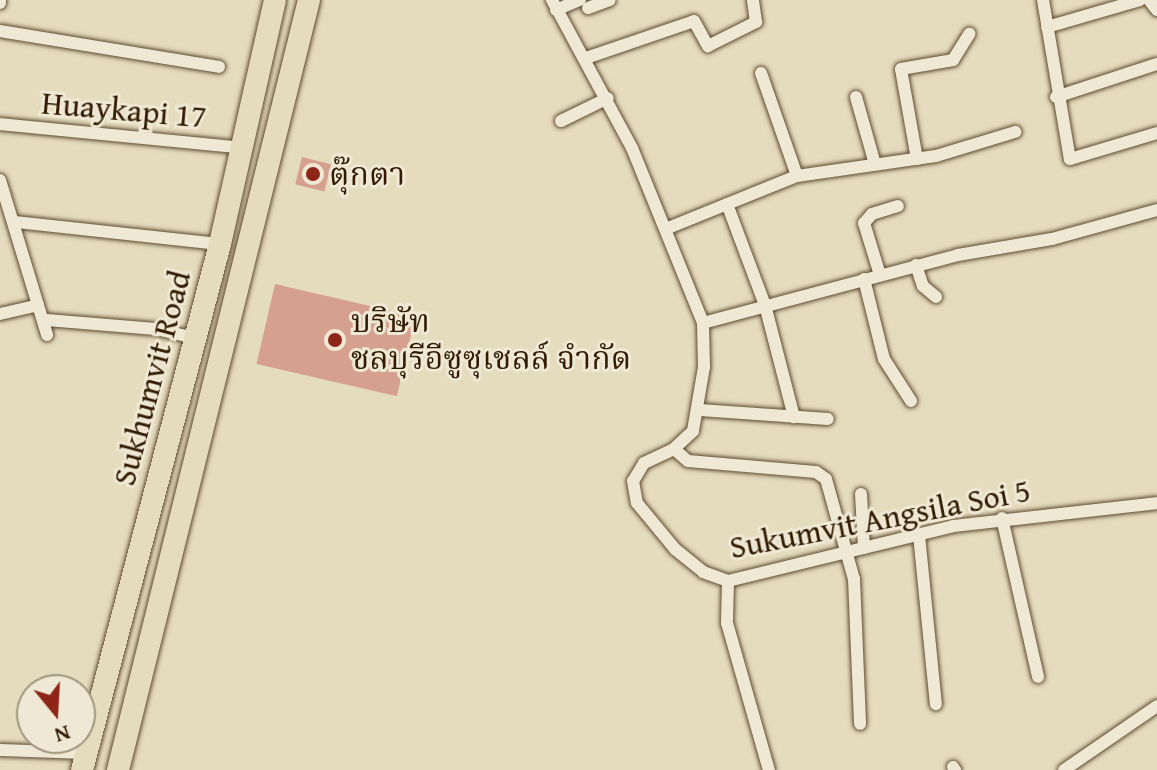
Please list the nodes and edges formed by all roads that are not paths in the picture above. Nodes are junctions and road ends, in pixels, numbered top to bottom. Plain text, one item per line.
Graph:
1 (275, 0) edge
2 (309, 0) edge
3 (610, 0) edge
4 (753, 0) edge
5 (1043, 0) edge
6 (1140, 0) edge
7 (1149, 0) edge
8 (554, 5) edge
9 (586, 7) edge
10 (1157, 10) edge
11 (1047, 27) junction
12 (0, 31) edge
13 (969, 34) dead end
14 (586, 58) junction
15 (1157, 64) edge
16 (219, 67) dead end
17 (761, 73) dead end
18 (856, 97) dead end
19 (1056, 97) junction
20 (608, 98) junction
21 (561, 121) dead end
22 (0, 124) edge
23 (1015, 132) dead end
24 (1157, 133) edge
25 (243, 148) junction
26 (917, 159) junction
27 (875, 164) junction
28 (797, 176) junction
29 (0, 180) edge
30 (727, 204) junction
31 (898, 206) dead end
32 (5, 208) edge
33 (1157, 210) edge
34 (16, 222) junction
35 (668, 228) junction
36 (220, 244) junction
37 (916, 265) junction
38 (880, 275) junction
39 (864, 279) junction
40 (936, 297) dead end
41 (38, 305) junction
42 (765, 305) junction
43 (0, 314) edge
44 (47, 320) junction
45 (703, 323) junction
46 (47, 335) dead end
47 (195, 338) junction
48 (911, 401) dead end
49 (700, 410) junction
50 (794, 417) junction
51 (828, 419) dead end
52 (674, 449) junction
53 (861, 494) dead end
54 (1157, 503) edge
55 (1002, 518) junction
56 (919, 535) junction
57 (864, 548) junction
58 (846, 553) junction
59 (728, 581) junction
60 (1038, 677) dead end
61 (936, 704) dead end
62 (1157, 706) edge
63 (860, 724) dead end
64 (0, 750) edge
65 (84, 761) edge
66 (118, 770) edge
67 (769, 770) edge
68 (1064, 770) edge

1 - 25 highway, Sukhumvit Road
2 - 66 highway, Sukhumvit Road
3 - 9 street
4 - 14 street
5 - 11 street
6 - 11 street
7 - 10 street
8 - 9 street
8 - 14 street, Sukumvit Angsila Soi 5
11 - 19 street
12 - 16 street
13 - 26 street
14 - 20 street, Sukumvit Angsila Soi 5
15 - 19 street
17 - 28 street
18 - 27 street
19 - 24 street
20 - 21 street
20 - 35 street, Sukumvit Angsila Soi 5
22 - 25 street, Huaykapi 17
23 - 26 street
25 - 36 highway, Sukhumvit Road
26 - 27 street
27 - 28 street
28 - 30 street
29 - 32 street
30 - 35 street
30 - 42 street
31 - 38 street
32 - 34 street
33 - 37 street
34 - 36 street
34 - 41 street
35 - 45 street, Sukumvit Angsila Soi 5
36 - 47 highway, Sukhumvit Road
37 - 38 street
37 - 40 street
38 - 39 street
39 - 42 street
39 - 48 street
41 - 43 street
41 - 44 street
42 - 45 street
42 - 50 street
44 - 46 street
44 - 47 street
45 - 49 street, Sukumvit Angsila Soi 5
47 - 65 highway, Sukhumvit Road
49 - 50 street
49 - 52 street, Sukumvit Angsila Soi 5
50 - 51 street
52 - 58 street
52 - 59 street, Sukumvit Angsila Soi 5
53 - 57 street
54 - 55 street, Sukumvit Angsila Soi 5
55 - 56 street, Sukumvit Angsila Soi 5
55 - 60 street
56 - 57 street, Sukumvit Angsila Soi 5
56 - 61 street
57 - 58 street, Sukumvit Angsila Soi 5
58 - 59 street, Sukumvit Angsila Soi 5
58 - 63 street
59 - 67 street
62 - 68 street
64 - 65 street

